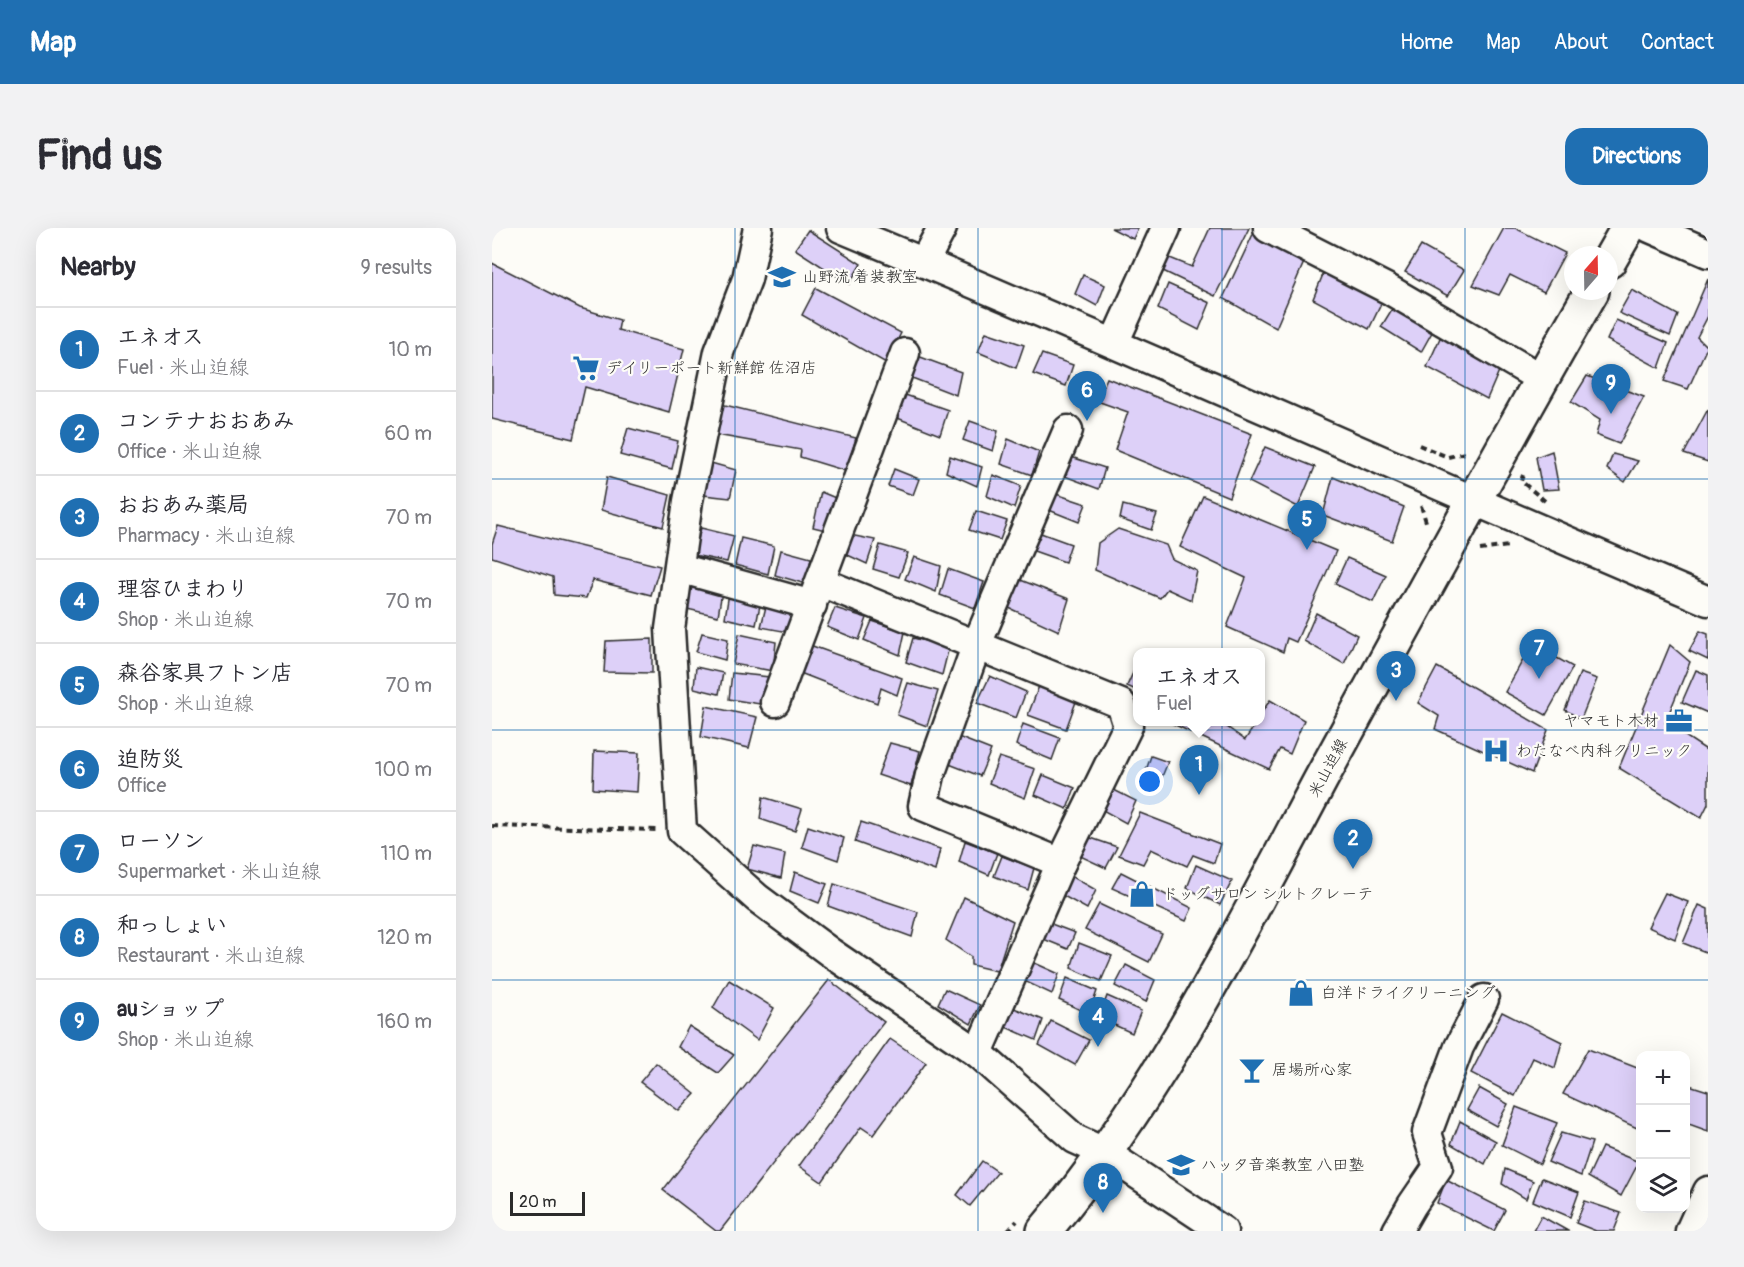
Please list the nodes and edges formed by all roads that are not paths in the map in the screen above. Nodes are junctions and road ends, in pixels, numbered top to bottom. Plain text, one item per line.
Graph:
1 (758, 228) edge
2 (841, 228) edge
3 (942, 228) edge
4 (1166, 228) edge
5 (1268, 228) edge
6 (1628, 228) edge
7 (1650, 228) edge
8 (1618, 246) edge
9 (1708, 253) edge
10 (924, 262) junction
11 (1587, 300) edge
12 (1114, 343) junction
13 (905, 353) dead end
14 (1542, 379) junction
15 (1068, 430) dead end
16 (1473, 502) junction
17 (679, 568) junction
18 (816, 594) junction
19 (1708, 601) edge
20 (977, 644) junction
21 (775, 702) dead end
22 (1060, 863) junction
23 (1484, 999) dead end
24 (978, 1053) junction
25 (1104, 1152) junction
26 (1708, 1191) edge
27 (1044, 1231) edge
28 (1223, 1231) edge
29 (1397, 1231) edge
30 (1690, 1231) edge

1 - 17 street
2 - 10 street
3 - 10 street
4 - 12 street
5 - 14 street
6 - 8 main road
7 - 9 street
10 - 12 street
11 - 14 main road, 米山迫線
12 - 16 street
13 - 18 street
14 - 16 main road, 米山迫線
15 - 20 street
16 - 19 street
16 - 25 main road, 米山迫線
17 - 18 street
17 - 24 street
18 - 20 street
18 - 21 street
20 - 22 street
20 - 22 street
22 - 24 street
23 - 29 street
24 - 25 street
25 - 27 main road, 米山迫線
25 - 28 street
26 - 30 street

